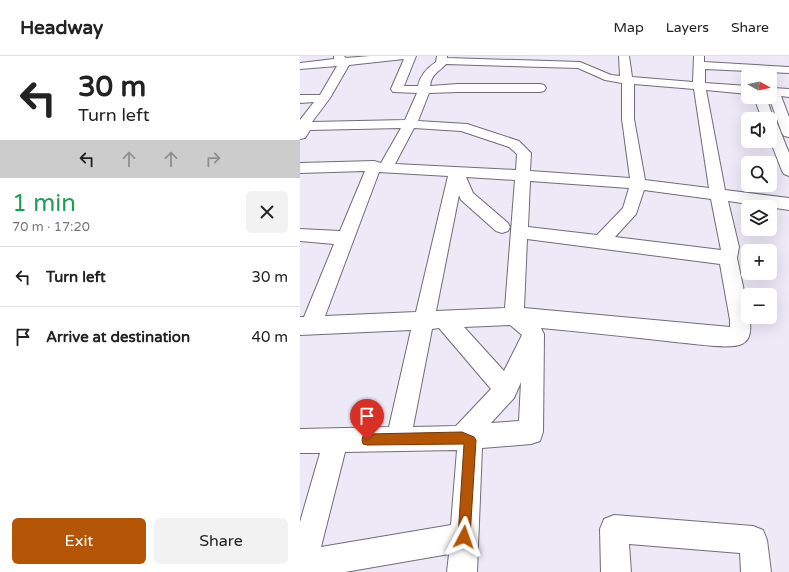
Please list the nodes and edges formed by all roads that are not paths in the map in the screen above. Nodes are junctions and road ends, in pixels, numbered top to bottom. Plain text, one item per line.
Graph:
1 (403, 56) edge
2 (411, 56) edge
3 (624, 56) edge
4 (442, 58) edge
5 (342, 59) edge
6 (512, 60) edge
7 (699, 61) edge
8 (300, 66) edge
9 (789, 70) edge
10 (628, 79) junction
11 (699, 85) junction
12 (540, 88) dead end
13 (741, 89) edge
14 (424, 90) junction
15 (789, 93) edge
16 (324, 98) junction
17 (302, 105) edge
18 (410, 124) junction
19 (788, 127) edge
20 (303, 131) edge
21 (777, 141) edge
22 (380, 167) junction
23 (302, 168) edge
24 (789, 171) edge
25 (456, 172) junction
26 (522, 175) junction
27 (300, 182) edge
28 (638, 184) junction
29 (718, 194) junction
30 (789, 204) edge
31 (510, 229) junction
32 (300, 235) edge
33 (346, 238) junction
34 (601, 242) junction
35 (728, 258) junction
36 (514, 316) junction
37 (434, 319) junction
38 (306, 326) edge
39 (534, 334) junction
40 (506, 390) junction
41 (462, 438) junction
42 (398, 439) junction
43 (300, 441) edge
44 (336, 441) junction
45 (464, 537) junction
46 (301, 568) edge
47 (462, 572) edge
48 (616, 572) edge
49 (756, 572) edge

1 - 5 street
2 - 14 street
3 - 10 street
4 - 6 street
4 - 14 street
5 - 8 street
5 - 16 street
6 - 10 street
7 - 9 street
7 - 11 street
10 - 11 street
10 - 28 street
11 - 13 street
11 - 29 street
12 - 14 street
14 - 18 street
15 - 19 street
16 - 17 street
16 - 20 street
18 - 20 street
18 - 22 street
18 - 26 street
21 - 24 street
22 - 23 street
22 - 25 street
22 - 33 street
23 - 27 street
25 - 26 street
25 - 31 street
25 - 37 street
26 - 28 street
26 - 31 street
28 - 29 street
28 - 34 street
29 - 30 street
29 - 35 street
31 - 34 street
31 - 36 street
32 - 33 street
33 - 38 street
34 - 35 street
35 - 36 street
36 - 37 street
36 - 39 street
37 - 38 street
37 - 40 street
37 - 42 street
39 - 40 street
39 - 41 street
40 - 41 street
41 - 42 street
41 - 45 street
42 - 44 street
43 - 44 street
44 - 46 street
45 - 46 street
45 - 47 street
48 - 49 street

